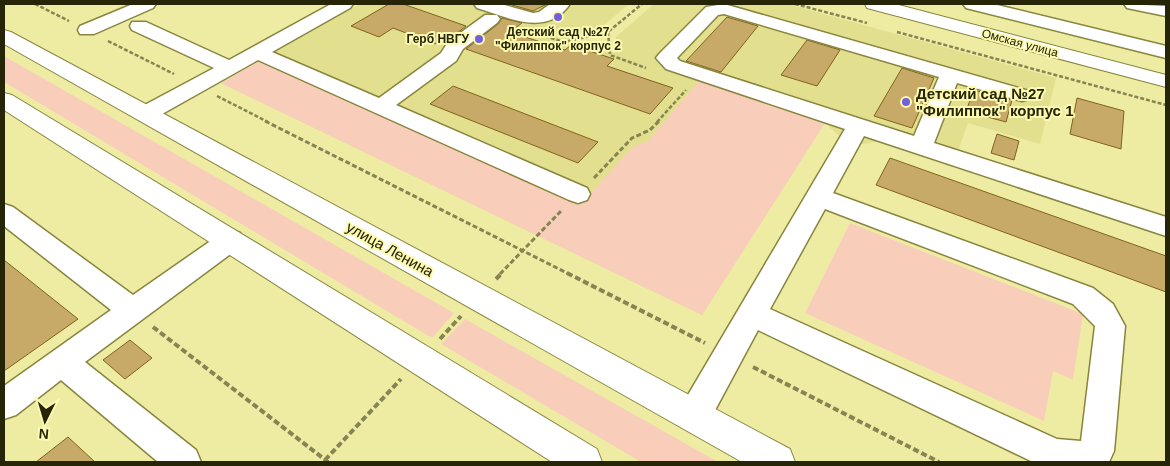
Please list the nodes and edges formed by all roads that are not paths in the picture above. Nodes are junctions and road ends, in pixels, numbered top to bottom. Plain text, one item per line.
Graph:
1 (147, 4) edge
2 (303, 4) edge
3 (561, 4) edge
4 (972, 4) edge
5 (1133, 4) edge
6 (887, 5) edge
7 (336, 8) edge
8 (1166, 11) edge
9 (487, 12) edge
10 (140, 26) dead end
11 (87, 30) road end
12 (4, 36) edge
13 (257, 52) junction
14 (1166, 52) edge
15 (230, 68) junction
16 (950, 74) junction
17 (1166, 81) edge
18 (1022, 95) dead end
19 (4, 100) edge
20 (381, 106) junction
21 (147, 113) junction
22 (859, 125) junction
23 (922, 145) junction
24 (578, 194) road end
25 (819, 197) junction
26 (4, 213) edge
27 (1166, 227) edge
28 (231, 240) junction
29 (133, 311) junction
30 (752, 314) junction
31 (62, 362) junction
32 (4, 404) edge
33 (694, 416) junction
34 (568, 458) edge
35 (184, 462) edge
36 (777, 462) edge

1 - 11 lane
2 - 7 lane
3 - 9 lane
4 - 14 lane
5 - 8 lane
6 - 17 main road, Омская улица
7 - 13 lane
9 - 20 lane
10 - 15 lane
12 - 21 main road, улица Ленина
13 - 15 lane
13 - 20 lane
15 - 21 lane
16 - 18 lane
16 - 22 lane
16 - 23 lane
19 - 28 main road
20 - 24 lane
21 - 33 main road, улица Ленина
22 - 23 lane
22 - 25 lane
23 - 27 lane
25 - 30 lane
25 - 30 lane
26 - 29 lane
28 - 29 lane
28 - 34 main road
29 - 31 lane
30 - 33 lane
31 - 32 lane
31 - 35 lane
33 - 36 main road, улица Ленина

